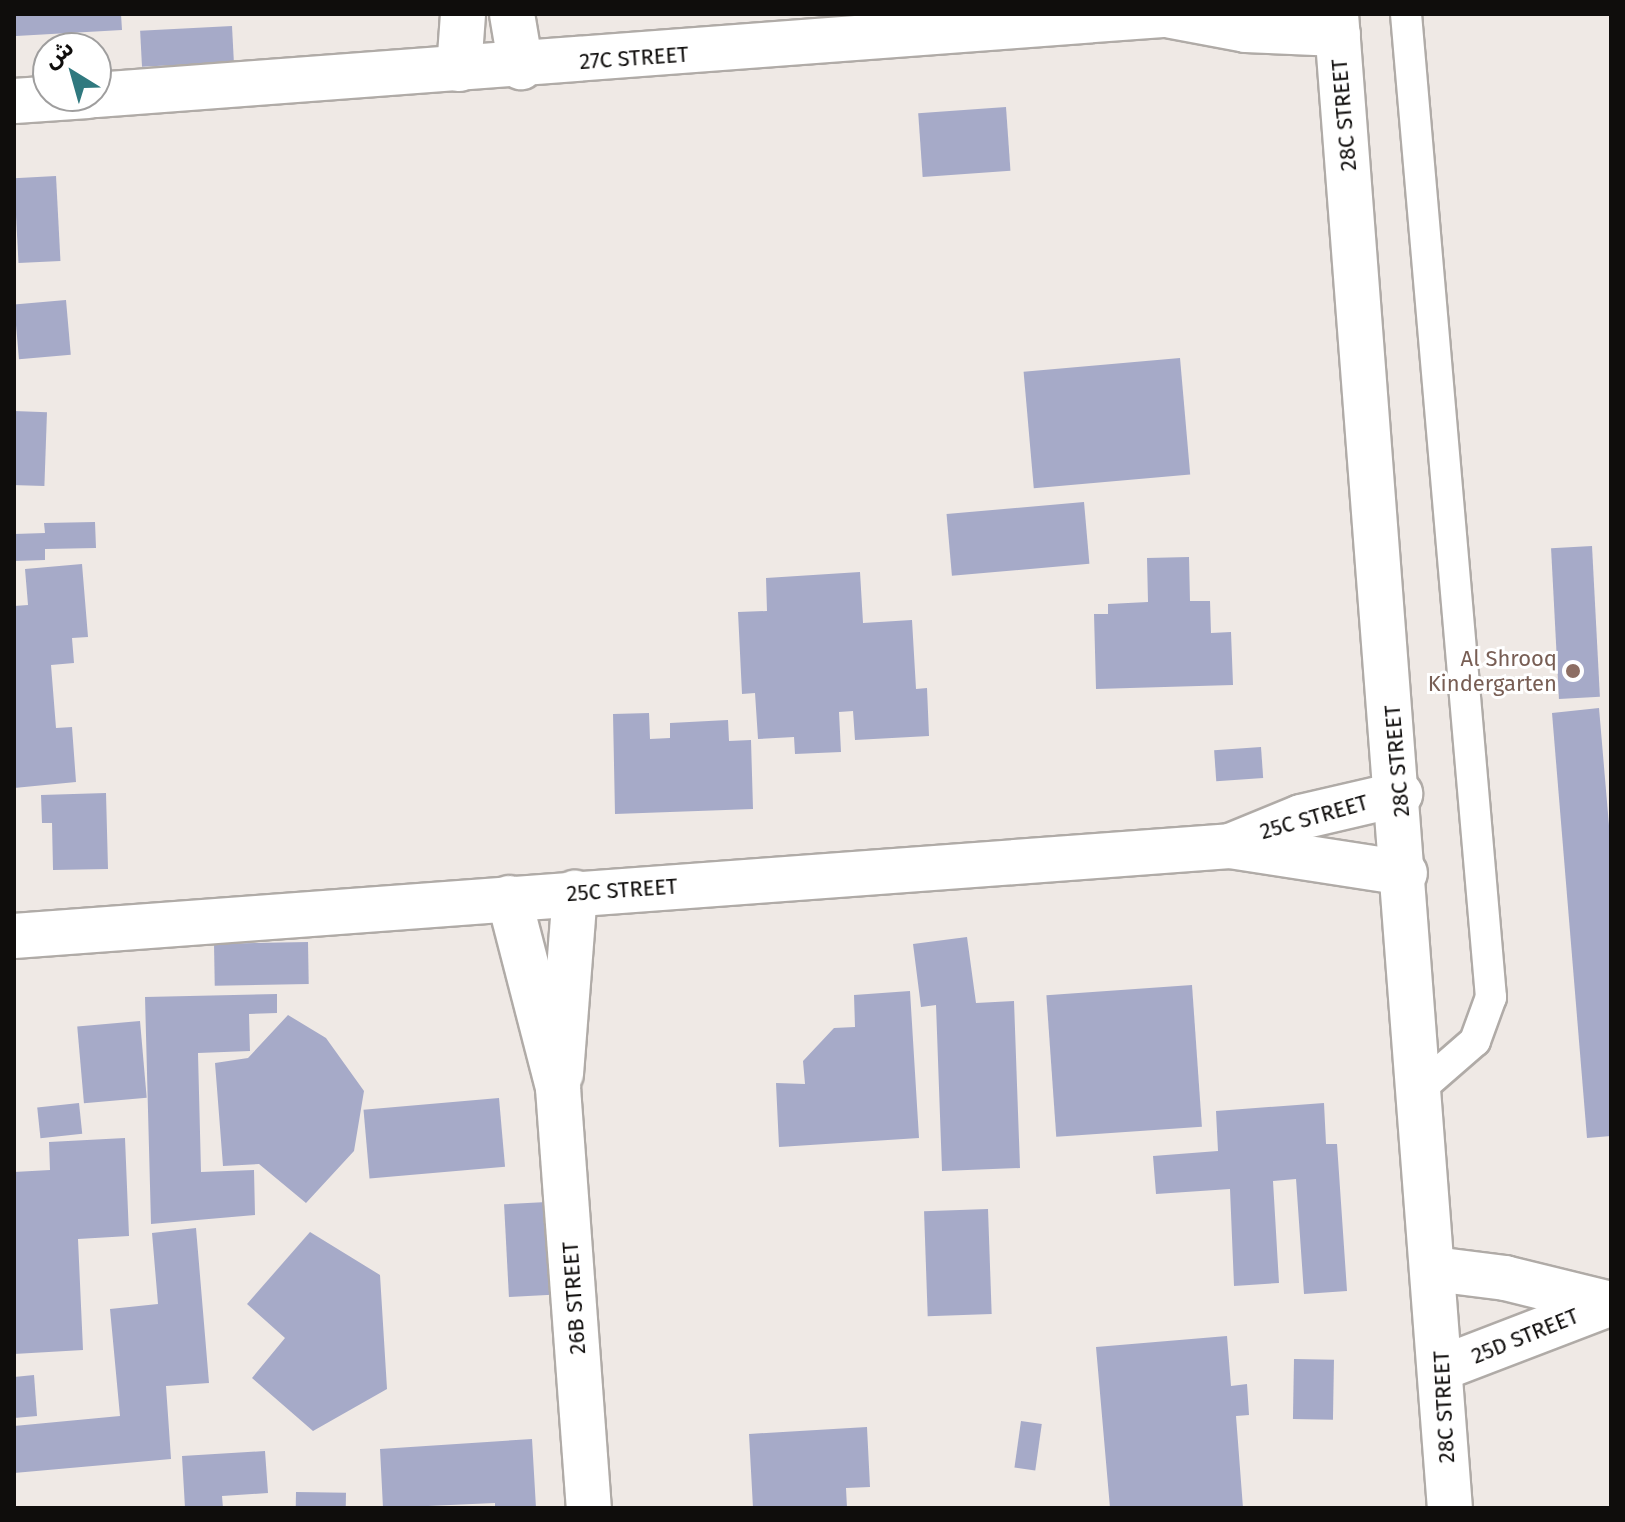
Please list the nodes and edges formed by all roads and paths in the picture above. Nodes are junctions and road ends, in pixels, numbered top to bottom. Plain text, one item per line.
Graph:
1 (463, 14) edge
2 (512, 14) edge
3 (1406, 14) edge
4 (1174, 15) edge
5 (1337, 24) edge
6 (521, 67) junction
7 (459, 69) junction
8 (112, 94) edge
9 (1400, 794) junction
10 (1230, 846) junction
11 (1405, 873) junction
12 (575, 893) junction
13 (509, 898) junction
14 (14, 936) edge
15 (558, 1088) junction
16 (1421, 1088) junction
17 (1434, 1269) junction
18 (1609, 1303) edge
19 (1442, 1368) junction
20 (589, 1508) edge
21 (1450, 1508) edge

1 - 7 street
2 - 6 street
3 - 16 lane
4 - 5 street, 27C STREET
4 - 6 street, 27C STREET
5 - 9 street, 28C STREET
6 - 7 street, 27C STREET
7 - 8 street, 27C STREET
9 - 10 street, 25C STREET
9 - 11 street, 28C STREET
10 - 11 street, 25C STREET
10 - 12 street, 25C STREET
11 - 16 street, 28C STREET
12 - 13 street, 25C STREET
12 - 15 street, 26B STREET
13 - 14 street, 25C STREET
13 - 15 street, 26B STREET
15 - 20 street, 26B STREET
16 - 17 street, 28C STREET
17 - 18 street, 25D STREET
17 - 19 street, 28C STREET
18 - 19 street, 25D STREET
19 - 21 street, 28C STREET

